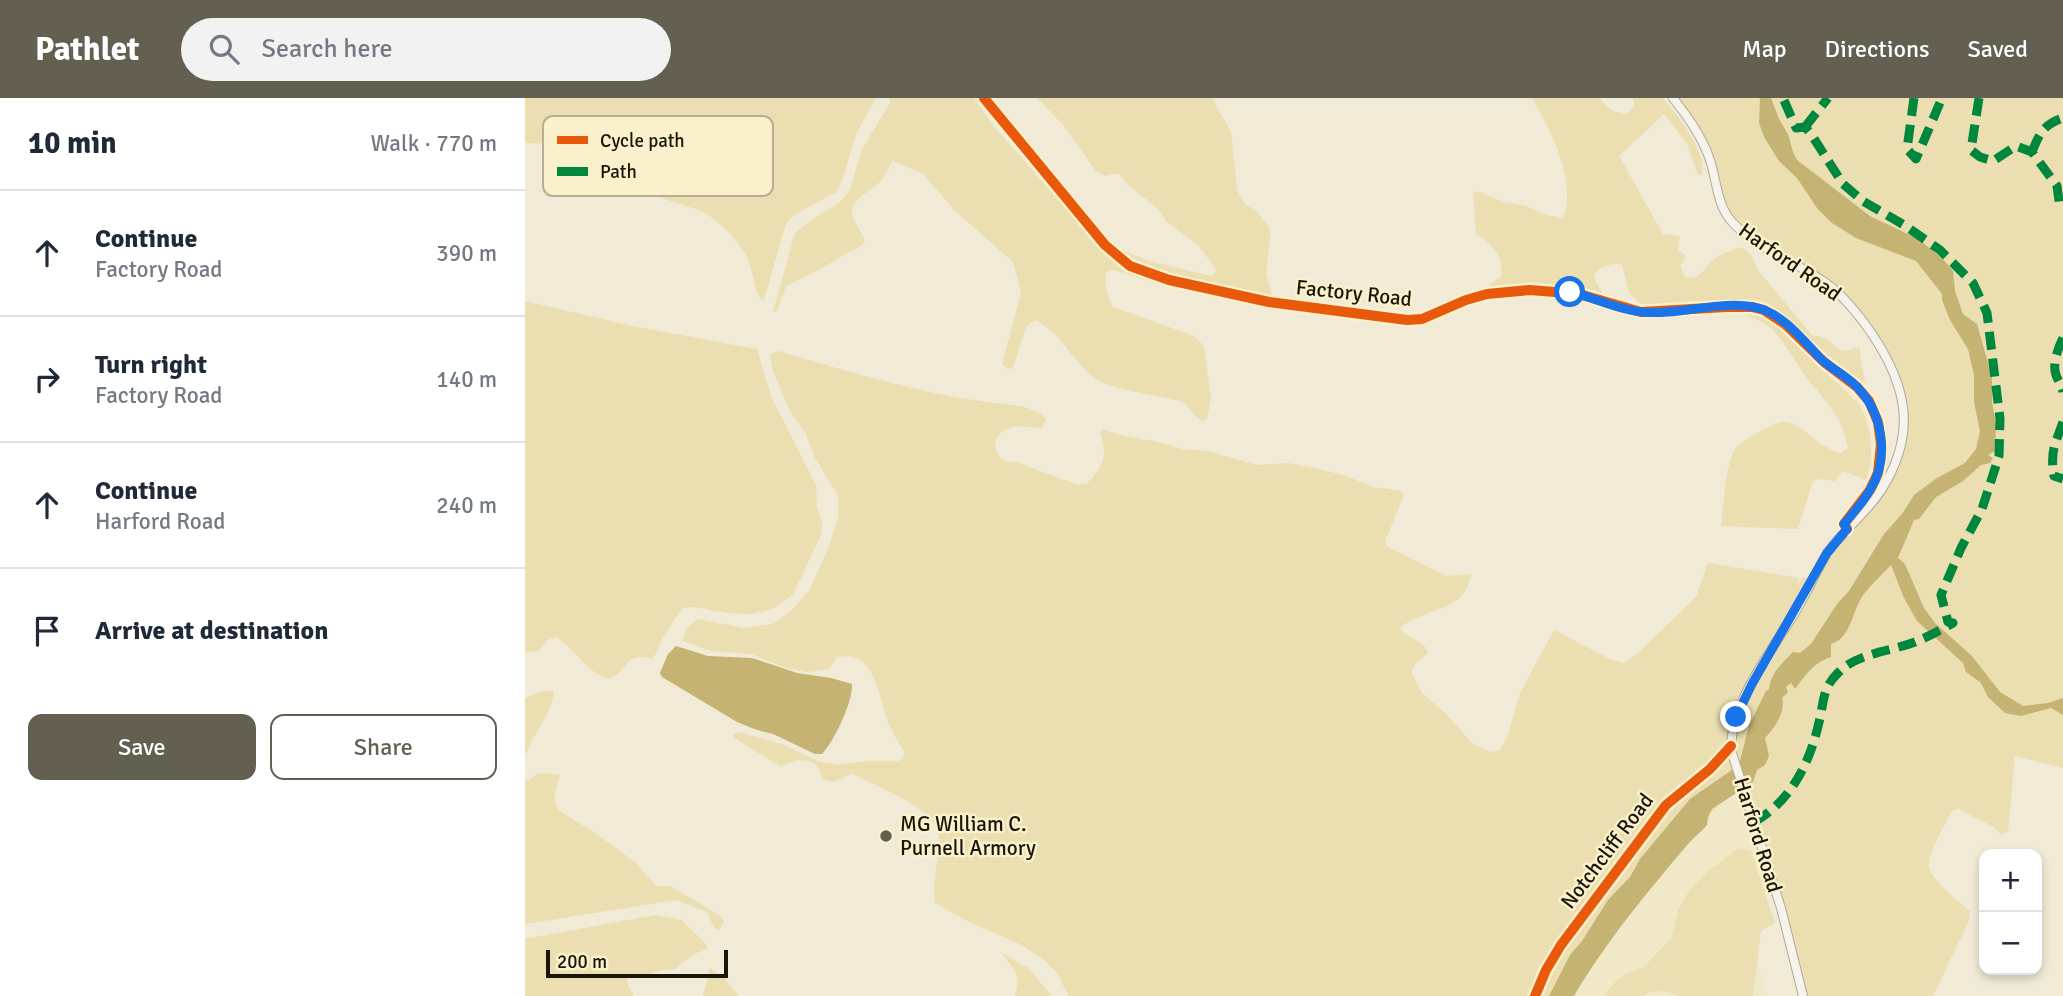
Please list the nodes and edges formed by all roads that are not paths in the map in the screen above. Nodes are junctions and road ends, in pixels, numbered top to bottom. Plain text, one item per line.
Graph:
1 (985, 98) edge
2 (1673, 98) edge
3 (1847, 529) junction
4 (1731, 746) junction
5 (1535, 996) edge
6 (1803, 996) edge

1 - 3 street, Factory Road
2 - 3 main road, Harford Road
3 - 4 main road, Harford Road
4 - 5 street, Notchcliff Road
4 - 6 main road, Harford Road

